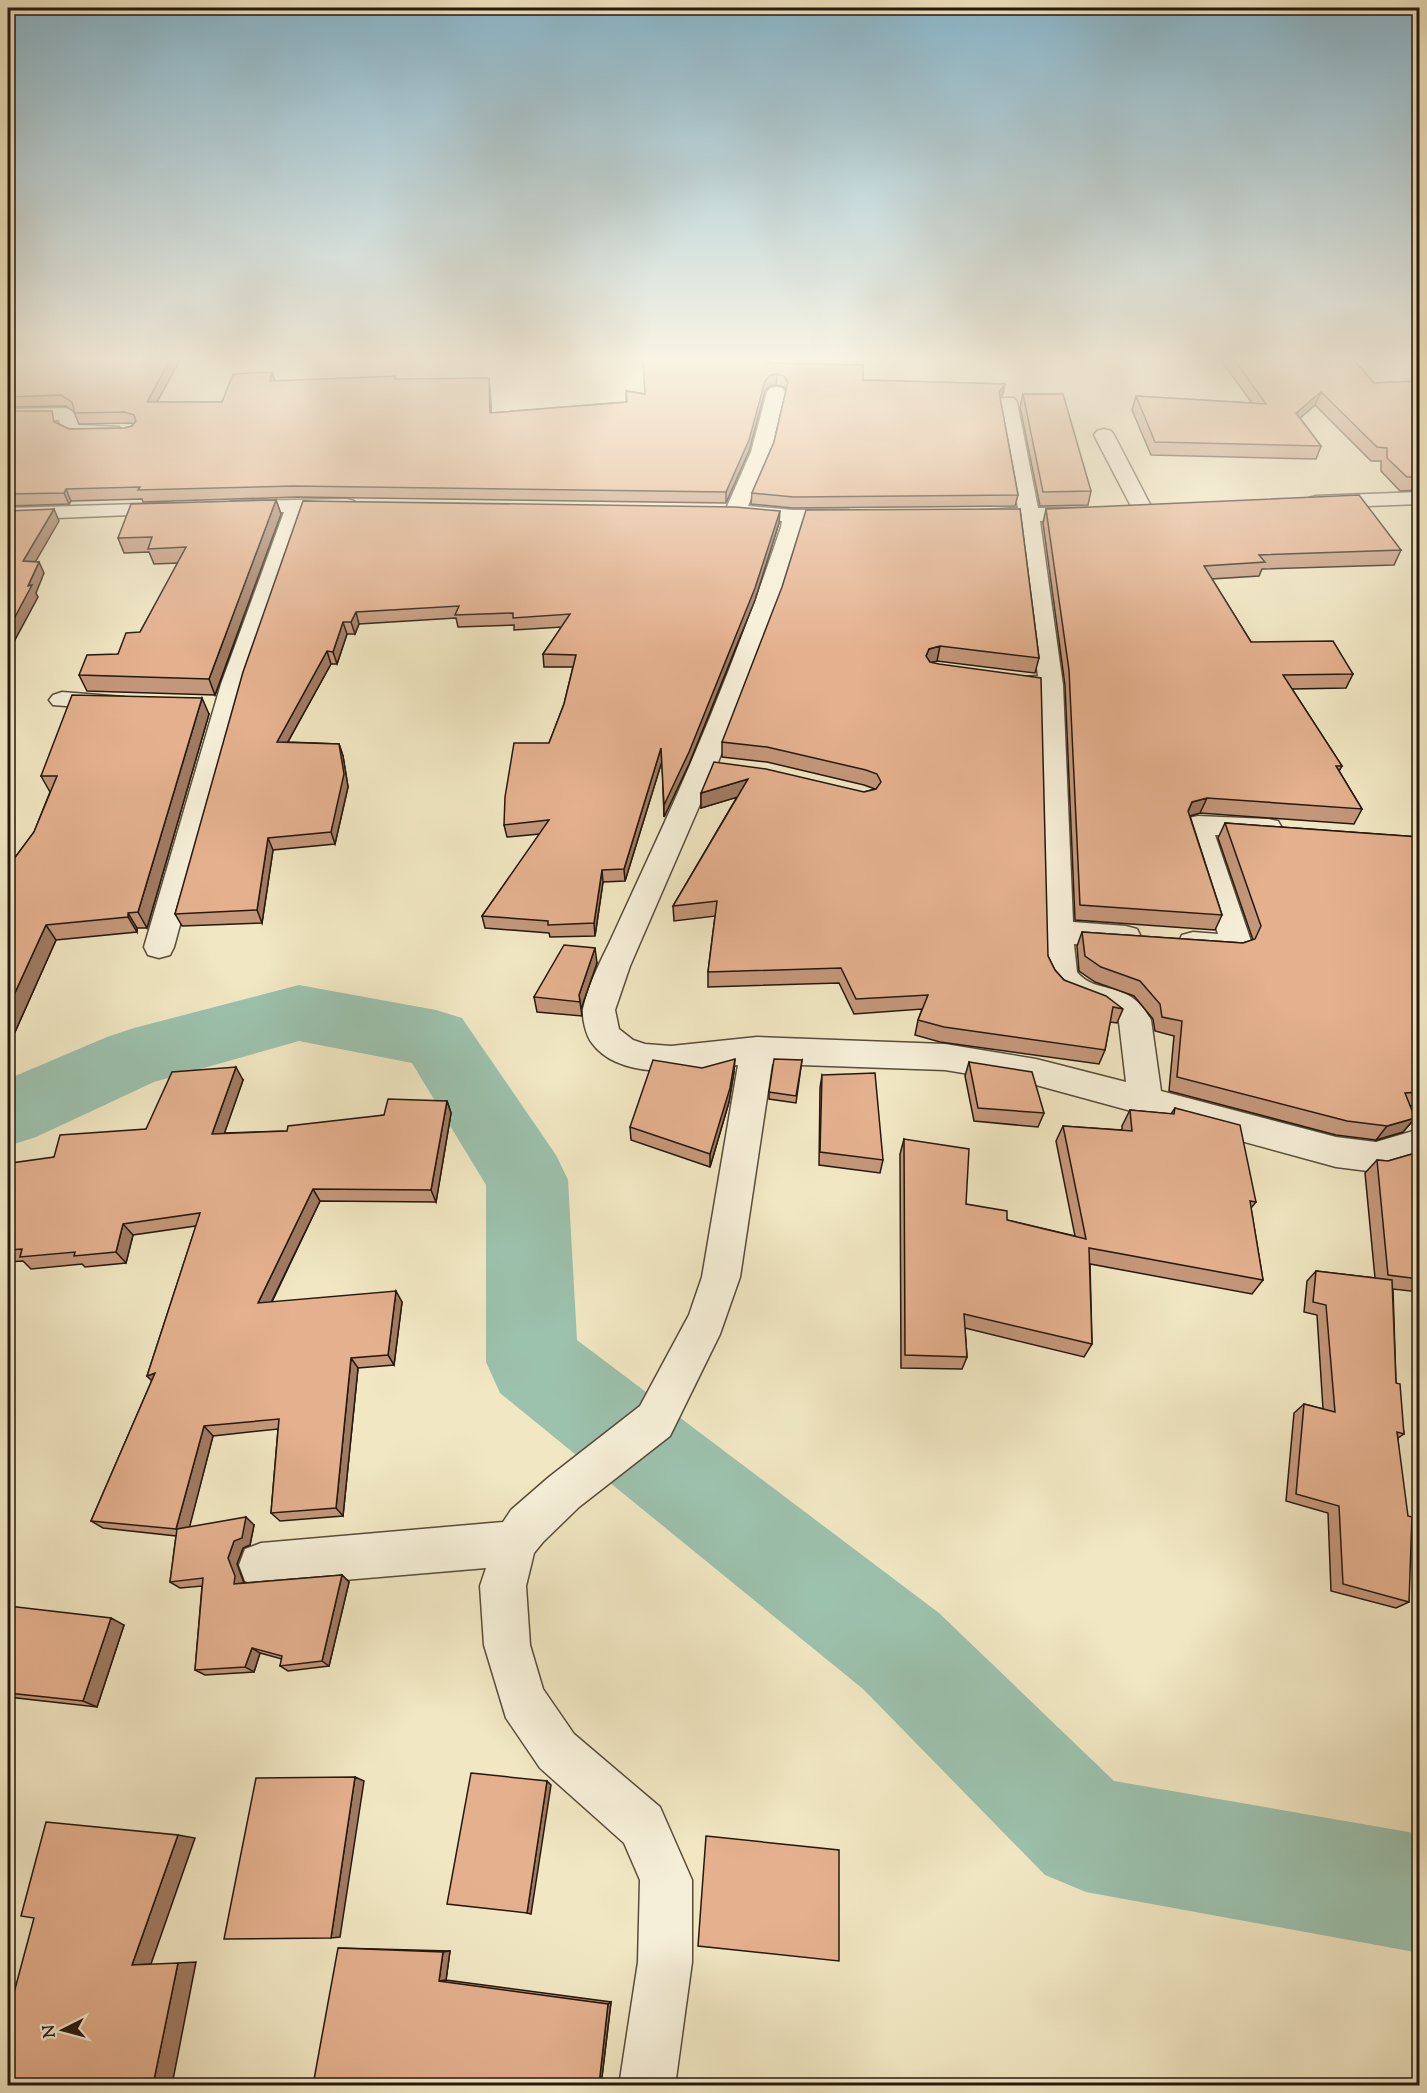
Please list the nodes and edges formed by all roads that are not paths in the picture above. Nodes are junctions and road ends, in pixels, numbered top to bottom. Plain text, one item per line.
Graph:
1 (759, 456) edge
2 (1018, 456) edge
3 (1115, 456) edge
4 (1419, 498) edge
5 (1300, 503) edge
6 (297, 505) junction
7 (369, 505) edge
8 (216, 507) edge
9 (193, 508) edge
10 (1165, 509) edge
11 (1143, 510) junction
12 (712, 511) edge
13 (735, 511) junction
14 (8, 514) edge
15 (1029, 514) junction
16 (958, 515) edge
17 (793, 516) junction
18 (863, 516) edge
19 (1006, 678) edge
20 (1051, 685) junction
21 (62, 700) dead end
22 (133, 702) edge
23 (1292, 830) edge
24 (1059, 932) junction
25 (159, 947) dead end
26 (758, 1050) junction
27 (1146, 1103) junction
28 (1419, 1144) edge
29 (514, 1543) junction
30 (261, 1566) dead end
31 (647, 2085) edge

1 - 13 street
2 - 15 street
3 - 11 street
4 - 5 street
6 - 7 street
6 - 8 street
6 - 25 street
9 - 14 street
10 - 11 street
11 - 15 street
12 - 13 street
13 - 17 street
15 - 16 street
15 - 20 street
17 - 18 street
17 - 26 street
19 - 20 street
20 - 24 street
21 - 22 street
23 - 24 street
24 - 27 street
26 - 27 street
26 - 29 street
27 - 28 street
29 - 30 street
29 - 31 street

